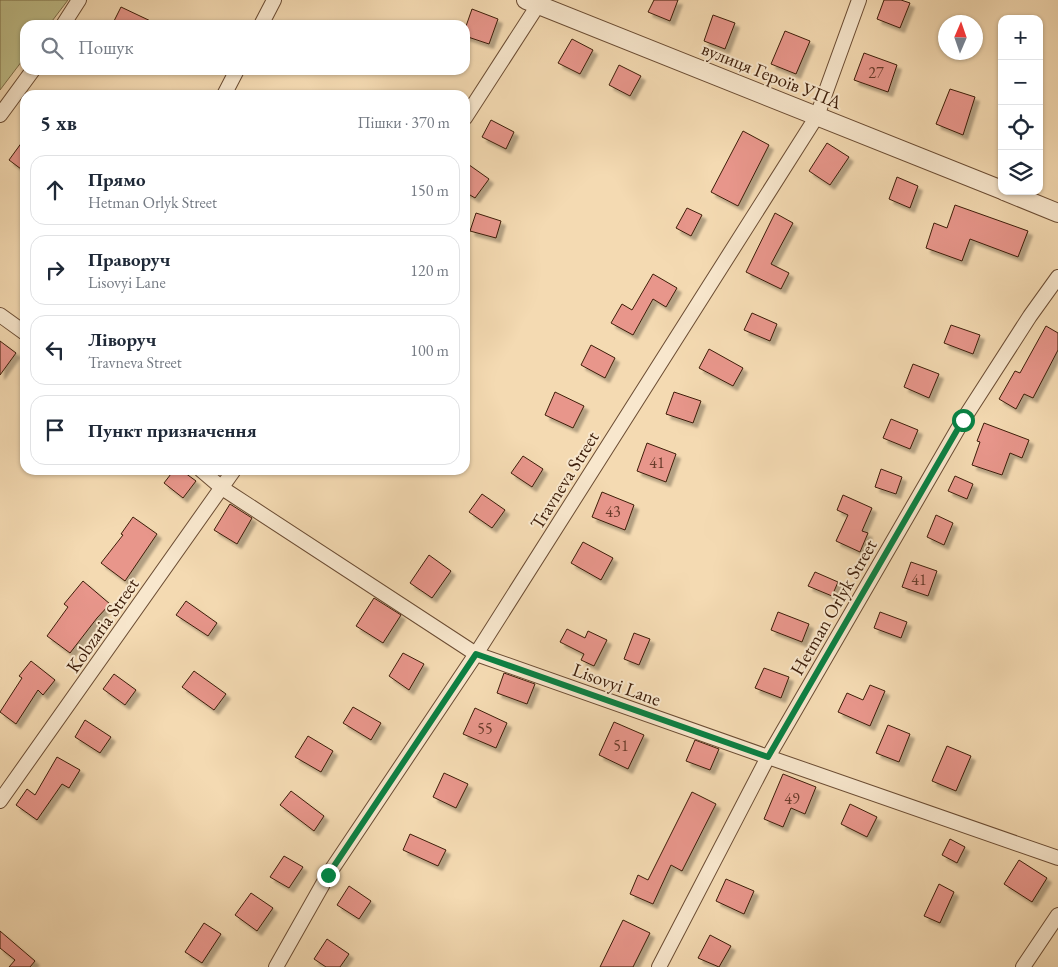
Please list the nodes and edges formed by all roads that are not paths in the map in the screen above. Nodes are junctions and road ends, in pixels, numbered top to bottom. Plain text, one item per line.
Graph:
1 (79, 0) edge
2 (274, 0) edge
3 (859, 0) edge
4 (534, 2) edge
5 (66, 20) edge
6 (264, 20) edge
7 (29, 75) edge
8 (234, 75) edge
9 (227, 90) edge
10 (470, 110) edge
11 (0, 115) edge
12 (817, 116) junction
13 (998, 189) edge
14 (1013, 195) edge
15 (1058, 213) edge
16 (1058, 277) edge
17 (0, 315) edge
18 (20, 329) edge
19 (207, 475) edge
20 (231, 475) edge
21 (222, 488) junction
22 (476, 654) junction
23 (768, 757) junction
24 (0, 801) edge
25 (1058, 858) edge
26 (1058, 915) edge
27 (276, 967) edge
28 (659, 967) edge
29 (1023, 967) edge

1 - 5 street
2 - 6 street
3 - 12 street, Travneva Street
4 - 10 street
4 - 12 street, вулиця Героїв УПА
7 - 11 street
8 - 9 street
12 - 13 street, вулиця Героїв УПА
12 - 22 street, Travneva Street
14 - 15 street, вулиця Героїв УПА
16 - 23 street, Hetman Orlyk Street
17 - 18 street
19 - 21 street, Lisovyi Lane
20 - 21 street, Kobzaria Street
21 - 22 street, Lisovyi Lane
21 - 24 street, Kobzaria Street
22 - 23 street, Lisovyi Lane
22 - 27 street, Travneva Street
23 - 25 street, Lisovyi Lane
23 - 28 street, Hetman Orlyk Street
26 - 29 street

